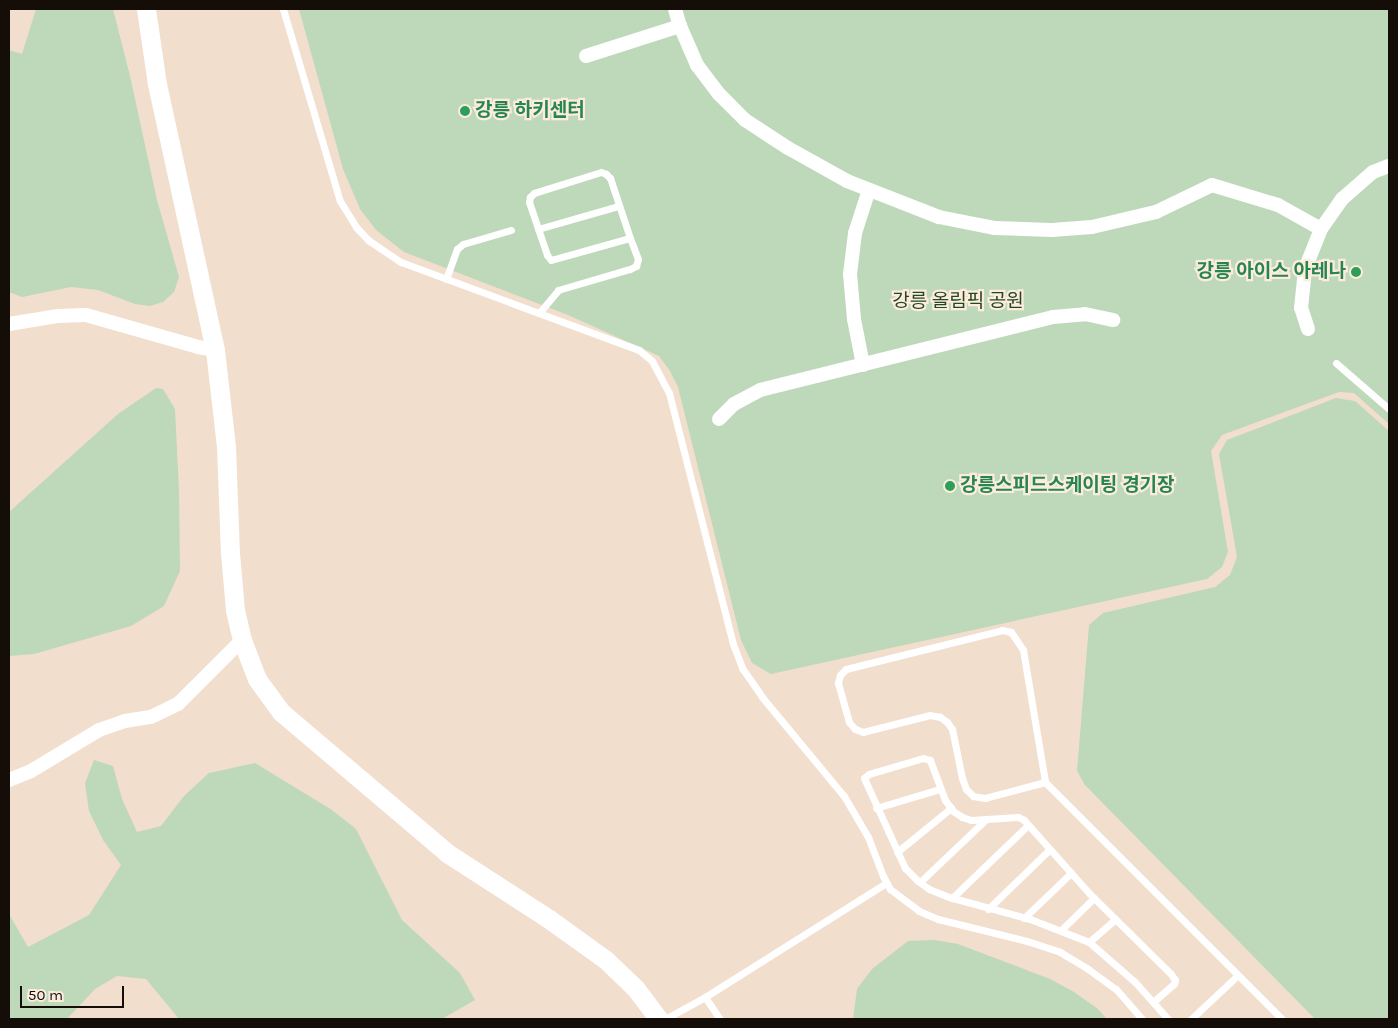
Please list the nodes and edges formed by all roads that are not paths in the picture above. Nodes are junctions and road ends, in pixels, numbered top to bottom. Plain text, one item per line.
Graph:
1 (146, 9) edge
2 (283, 9) edge
3 (675, 9) edge
4 (680, 26) junction
5 (586, 56) dead end
6 (1389, 166) edge
7 (869, 190) junction
8 (619, 206) junction
9 (538, 229) junction
10 (1321, 229) junction
11 (511, 230) dead end
12 (630, 238) junction
13 (446, 279) junction
14 (539, 313) junction
15 (1113, 320) dead end
16 (9, 324) edge
17 (1308, 329) dead end
18 (215, 350) junction
19 (1336, 363) dead end
20 (863, 364) junction
21 (1389, 409) edge
22 (719, 420) dead end
23 (242, 640) junction
24 (9, 780) edge
25 (1045, 782) junction
26 (940, 789) junction
27 (876, 808) junction
28 (950, 808) junction
29 (985, 820) junction
30 (1028, 825) junction
31 (1050, 849) junction
32 (897, 852) junction
33 (1071, 873) junction
34 (920, 882) junction
35 (886, 883) junction
36 (952, 898) junction
37 (1094, 898) junction
38 (988, 909) junction
39 (1024, 918) junction
40 (1115, 919) junction
41 (1061, 930) junction
42 (1089, 942) junction
43 (1238, 975) junction
44 (705, 997) junction
45 (1153, 1002) junction
46 (659, 1019) edge
47 (665, 1019) edge
48 (720, 1019) edge
49 (1142, 1019) edge
50 (1168, 1019) edge
51 (1191, 1019) edge
52 (1282, 1019) edge

1 - 18 street
2 - 13 lane
3 - 4 street
4 - 5 street
4 - 7 street
6 - 10 street
7 - 10 street
7 - 20 street
8 - 9 lane
8 - 9 lane
8 - 12 lane
9 - 12 lane
10 - 17 street
11 - 13 lane
12 - 14 lane
13 - 14 lane
14 - 35 lane
15 - 20 street
16 - 18 street
18 - 23 street
19 - 21 lane
20 - 22 street
23 - 24 street
23 - 46 street
25 - 25 lane
25 - 43 lane
26 - 27 lane
26 - 27 lane
26 - 28 lane
27 - 32 lane
28 - 29 lane
28 - 32 lane
29 - 30 lane
29 - 34 lane
30 - 31 lane
30 - 36 lane
31 - 33 lane
31 - 38 lane
32 - 34 lane
33 - 37 lane
33 - 39 lane
34 - 36 lane
35 - 44 lane
35 - 49 lane
36 - 38 lane
37 - 40 lane
37 - 41 lane
38 - 39 lane
39 - 41 lane
40 - 42 lane
40 - 45 lane
41 - 42 lane
42 - 45 lane
43 - 51 lane
43 - 52 lane
44 - 47 lane
44 - 48 lane
45 - 50 lane

